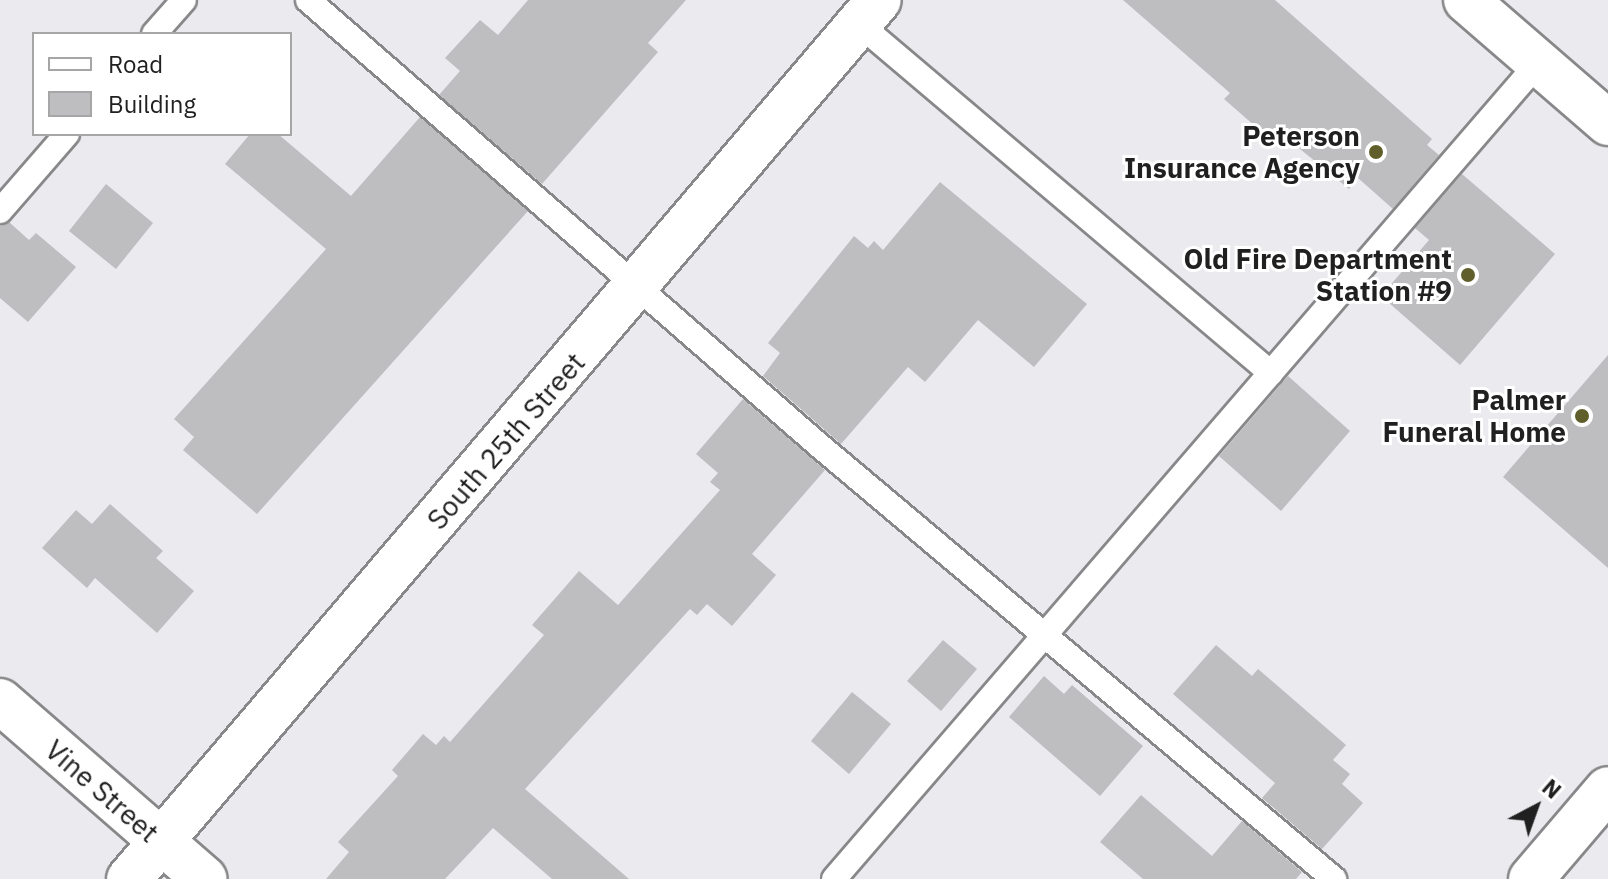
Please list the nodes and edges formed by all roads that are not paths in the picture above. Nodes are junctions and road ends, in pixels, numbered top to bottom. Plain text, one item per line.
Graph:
1 (184, 0) edge
2 (308, 0) edge
3 (1466, 0) edge
4 (869, 12) edge
5 (156, 32) edge
6 (1539, 62) junction
7 (1608, 123) edge
8 (65, 136) edge
9 (0, 211) edge
10 (640, 285) junction
11 (1271, 373) junction
12 (1044, 636) junction
13 (0, 701) edge
14 (1608, 789) edge
15 (161, 842) junction
16 (129, 879) edge
17 (205, 879) edge
18 (834, 879) edge
19 (1334, 879) edge
20 (1531, 879) edge

1 - 5 lane
2 - 10 lane
3 - 6 street
4 - 10 street, South 25th Street
4 - 11 lane
6 - 7 street
6 - 11 lane
8 - 9 lane
10 - 12 lane
10 - 15 street, South 25th Street
11 - 12 lane
12 - 18 lane
12 - 19 lane
13 - 15 street, Vine Street
14 - 20 street
15 - 16 street, South 25th Street
15 - 17 street, Vine Street

